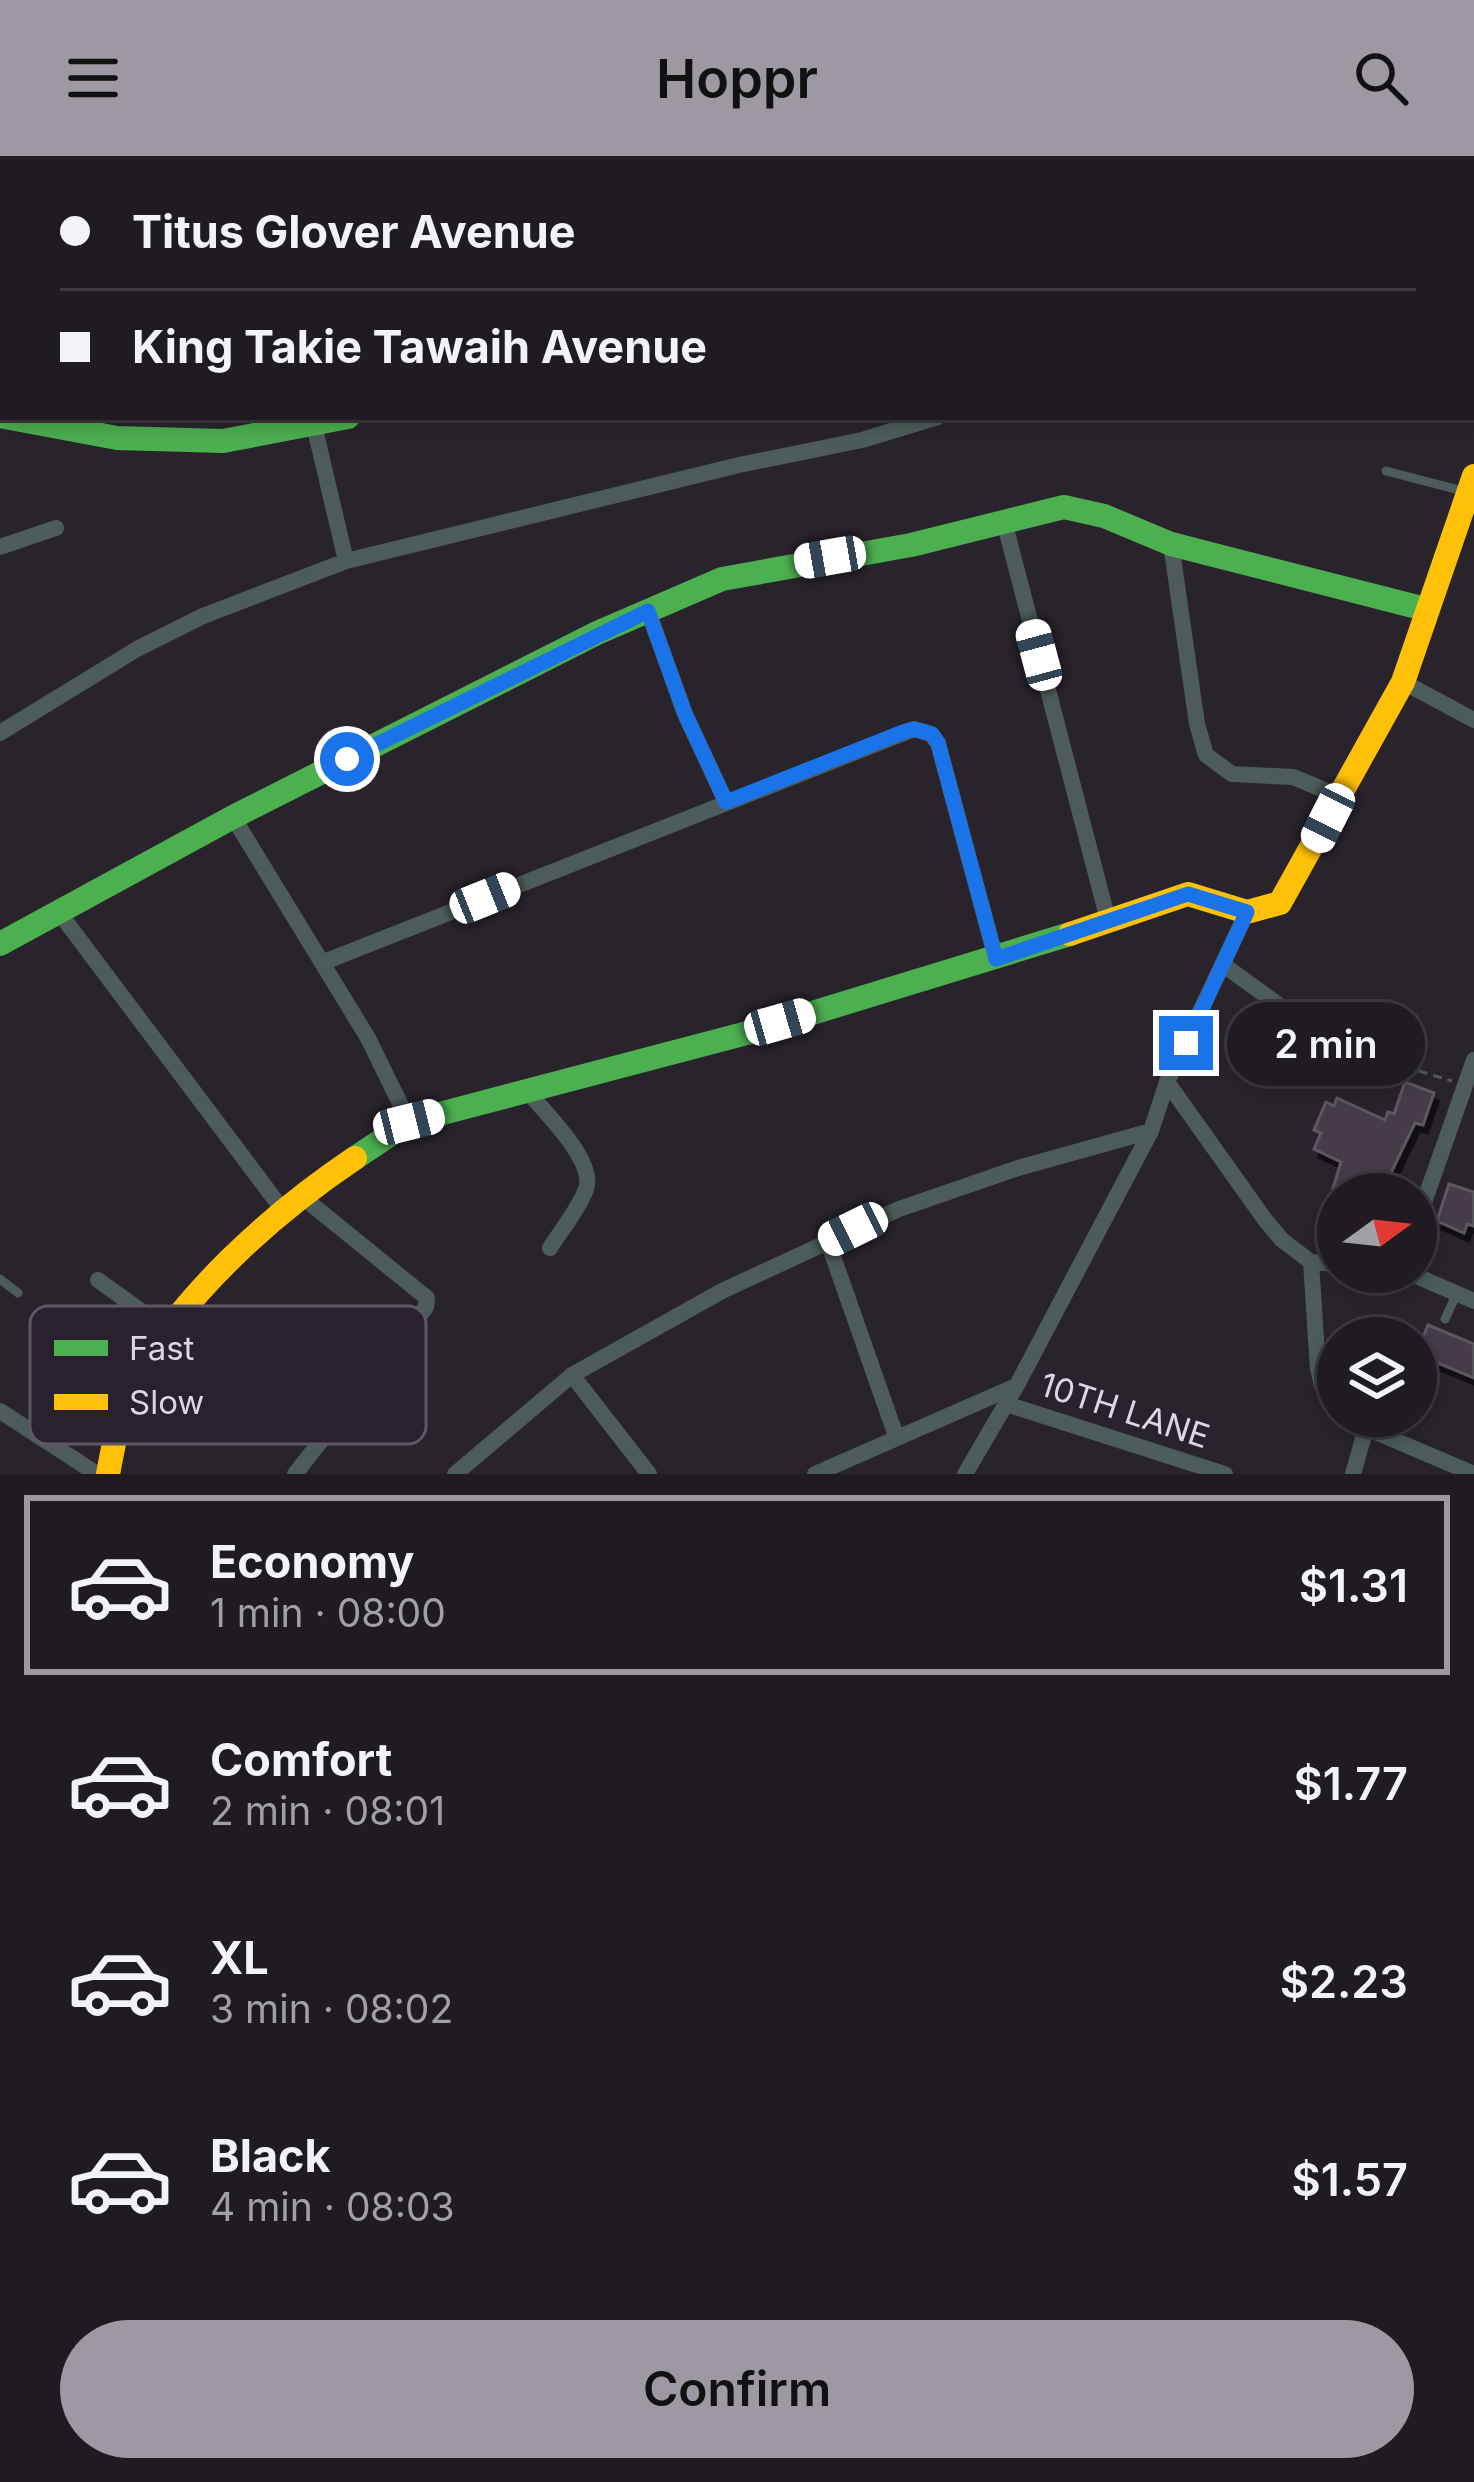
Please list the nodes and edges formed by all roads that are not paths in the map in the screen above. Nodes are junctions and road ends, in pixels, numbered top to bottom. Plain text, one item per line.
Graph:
1 (21, 420) edge
2 (333, 420) edge
3 (928, 420) edge
4 (314, 424) junction
5 (226, 429) edge
6 (1386, 471) dead end
7 (1472, 487) edge
8 (1004, 521) junction
9 (56, 528) dead end
10 (1171, 544) junction
11 (0, 548) edge
12 (346, 561) junction
13 (1425, 609) junction
14 (648, 611) junction
15 (1403, 682) junction
16 (1474, 720) edge
17 (0, 733) edge
18 (1339, 796) junction
19 (726, 802) junction
20 (232, 817) junction
21 (58, 911) junction
22 (1247, 912) junction
23 (1109, 923) junction
24 (0, 944) edge
25 (996, 959) junction
26 (324, 962) junction
27 (1225, 966) junction
28 (1334, 1046) road end
29 (1474, 1060) edge
30 (1167, 1082) junction
31 (527, 1092) junction
32 (409, 1122) junction
33 (1150, 1131) junction
34 (1434, 1173) edge
35 (292, 1204) junction
36 (828, 1241) junction
37 (550, 1248) dead end
38 (1311, 1262) junction
39 (1317, 1262) edge
40 (0, 1279) edge
41 (98, 1280) dead end
42 (1437, 1285) edge
43 (18, 1293) dead end
44 (1465, 1297) edge
45 (134, 1306) edge
46 (190, 1306) edge
47 (426, 1307) edge
48 (1445, 1319) dead end
49 (1317, 1354) edge
50 (572, 1375) junction
51 (1017, 1385) junction
52 (1006, 1404) junction
53 (0, 1411) edge
54 (30, 1430) edge
55 (896, 1436) junction
56 (1357, 1437) edge
57 (1392, 1437) edge
58 (51, 1444) edge
59 (114, 1444) edge
60 (319, 1444) edge
61 (1169, 1466) edge
62 (97, 1474) edge
63 (108, 1474) edge
64 (296, 1474) edge
65 (454, 1474) edge
66 (650, 1474) edge
67 (815, 1474) edge
68 (965, 1474) edge
69 (1225, 1474) edge
70 (1352, 1474) edge
71 (1474, 1474) edge

1 - 5 street
2 - 4 street
3 - 12 street
4 - 5 street
4 - 12 street
6 - 7 lane
7 - 13 street
8 - 10 street
8 - 14 street
8 - 23 street
9 - 11 street
10 - 13 street
10 - 18 street
12 - 17 street
13 - 15 street
14 - 19 street
14 - 20 street
15 - 16 street
15 - 18 street
18 - 22 street
19 - 25 street
19 - 26 street
20 - 21 street
20 - 26 street
21 - 24 street
21 - 35 street
22 - 23 street
22 - 27 street
23 - 25 street
25 - 31 street
26 - 32 street
27 - 28 street
27 - 30 street
29 - 34 street
30 - 33 street
30 - 38 street
31 - 32 street
31 - 37 street
32 - 35 street
33 - 36 street
33 - 51 street
35 - 46 street
35 - 47 street
36 - 50 street
36 - 55 street
38 - 39 street
38 - 49 street
40 - 43 lane
41 - 45 street
42 - 44 street
44 - 48 lane
50 - 65 street
50 - 66 street
51 - 52 street
51 - 55 street
52 - 61 street, 10TH LANE
52 - 68 street
53 - 54 street
55 - 67 street
56 - 70 street
57 - 71 street
58 - 62 street
59 - 63 street
60 - 64 street
61 - 69 street, 10TH LANE

